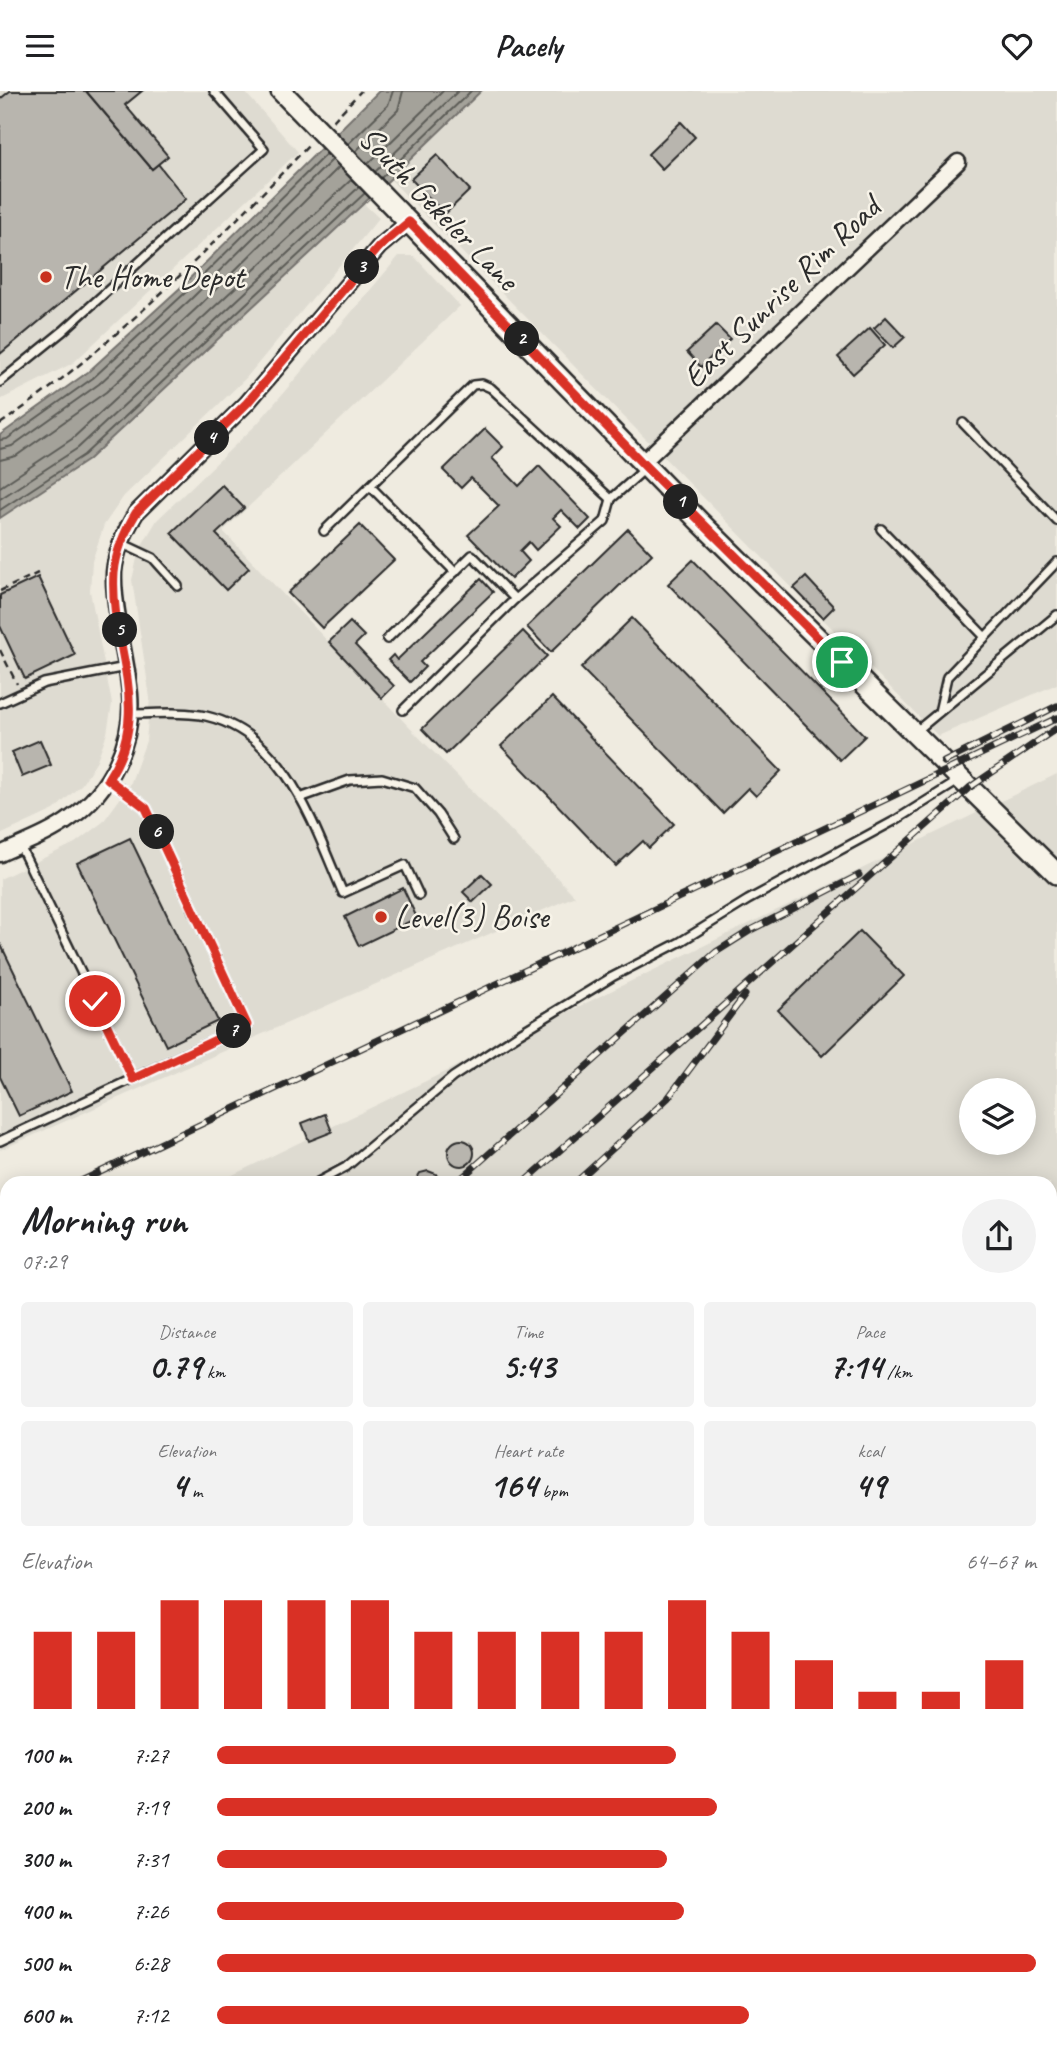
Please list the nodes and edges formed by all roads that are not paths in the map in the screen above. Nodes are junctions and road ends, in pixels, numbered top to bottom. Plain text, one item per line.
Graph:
1 (214, 91) edge
2 (281, 91) edge
3 (958, 162) dead end
4 (409, 222) junction
5 (0, 381) edge
6 (963, 423) dead end
7 (645, 465) junction
8 (370, 486) junction
9 (611, 499) junction
10 (1057, 521) edge
11 (881, 529) dead end
12 (324, 531) dead end
13 (121, 543) junction
14 (1057, 562) edge
15 (455, 572) junction
16 (178, 586) dead end
17 (515, 599) junction
18 (1057, 615) edge
19 (984, 636) junction
20 (387, 639) dead end
21 (126, 667) junction
22 (0, 703) edge
23 (403, 710) dead end
24 (939, 712) junction
25 (130, 715) junction
26 (914, 733) junction
27 (108, 779) junction
28 (961, 780) junction
29 (300, 798) junction
30 (454, 839) dead end
31 (19, 845) junction
32 (0, 854) edge
33 (1057, 874) edge
34 (419, 895) dead end
35 (133, 1079) junction
36 (0, 1141) edge
37 (329, 1176) edge

1 - 5 lane
2 - 4 street, South Gekeler Lane
3 - 7 street, East Sunrise Rim Road
4 - 7 street, South Gekeler Lane
4 - 13 street
6 - 10 lane
7 - 9 lane
7 - 26 street, South Gekeler Lane
8 - 9 lane
8 - 12 lane
8 - 15 lane
9 - 17 lane
11 - 19 lane
13 - 16 lane
13 - 21 street
14 - 19 lane
15 - 17 lane
15 - 20 lane
17 - 23 lane
18 - 24 lane
19 - 24 lane
21 - 22 lane
21 - 25 street
24 - 26 lane
25 - 27 street
25 - 29 lane
26 - 28 street, South Gekeler Lane
27 - 31 street
27 - 35 lane
28 - 33 street, South Gekeler Lane
28 - 37 lane
29 - 30 lane
29 - 34 lane
31 - 32 street
31 - 35 lane
35 - 36 lane

